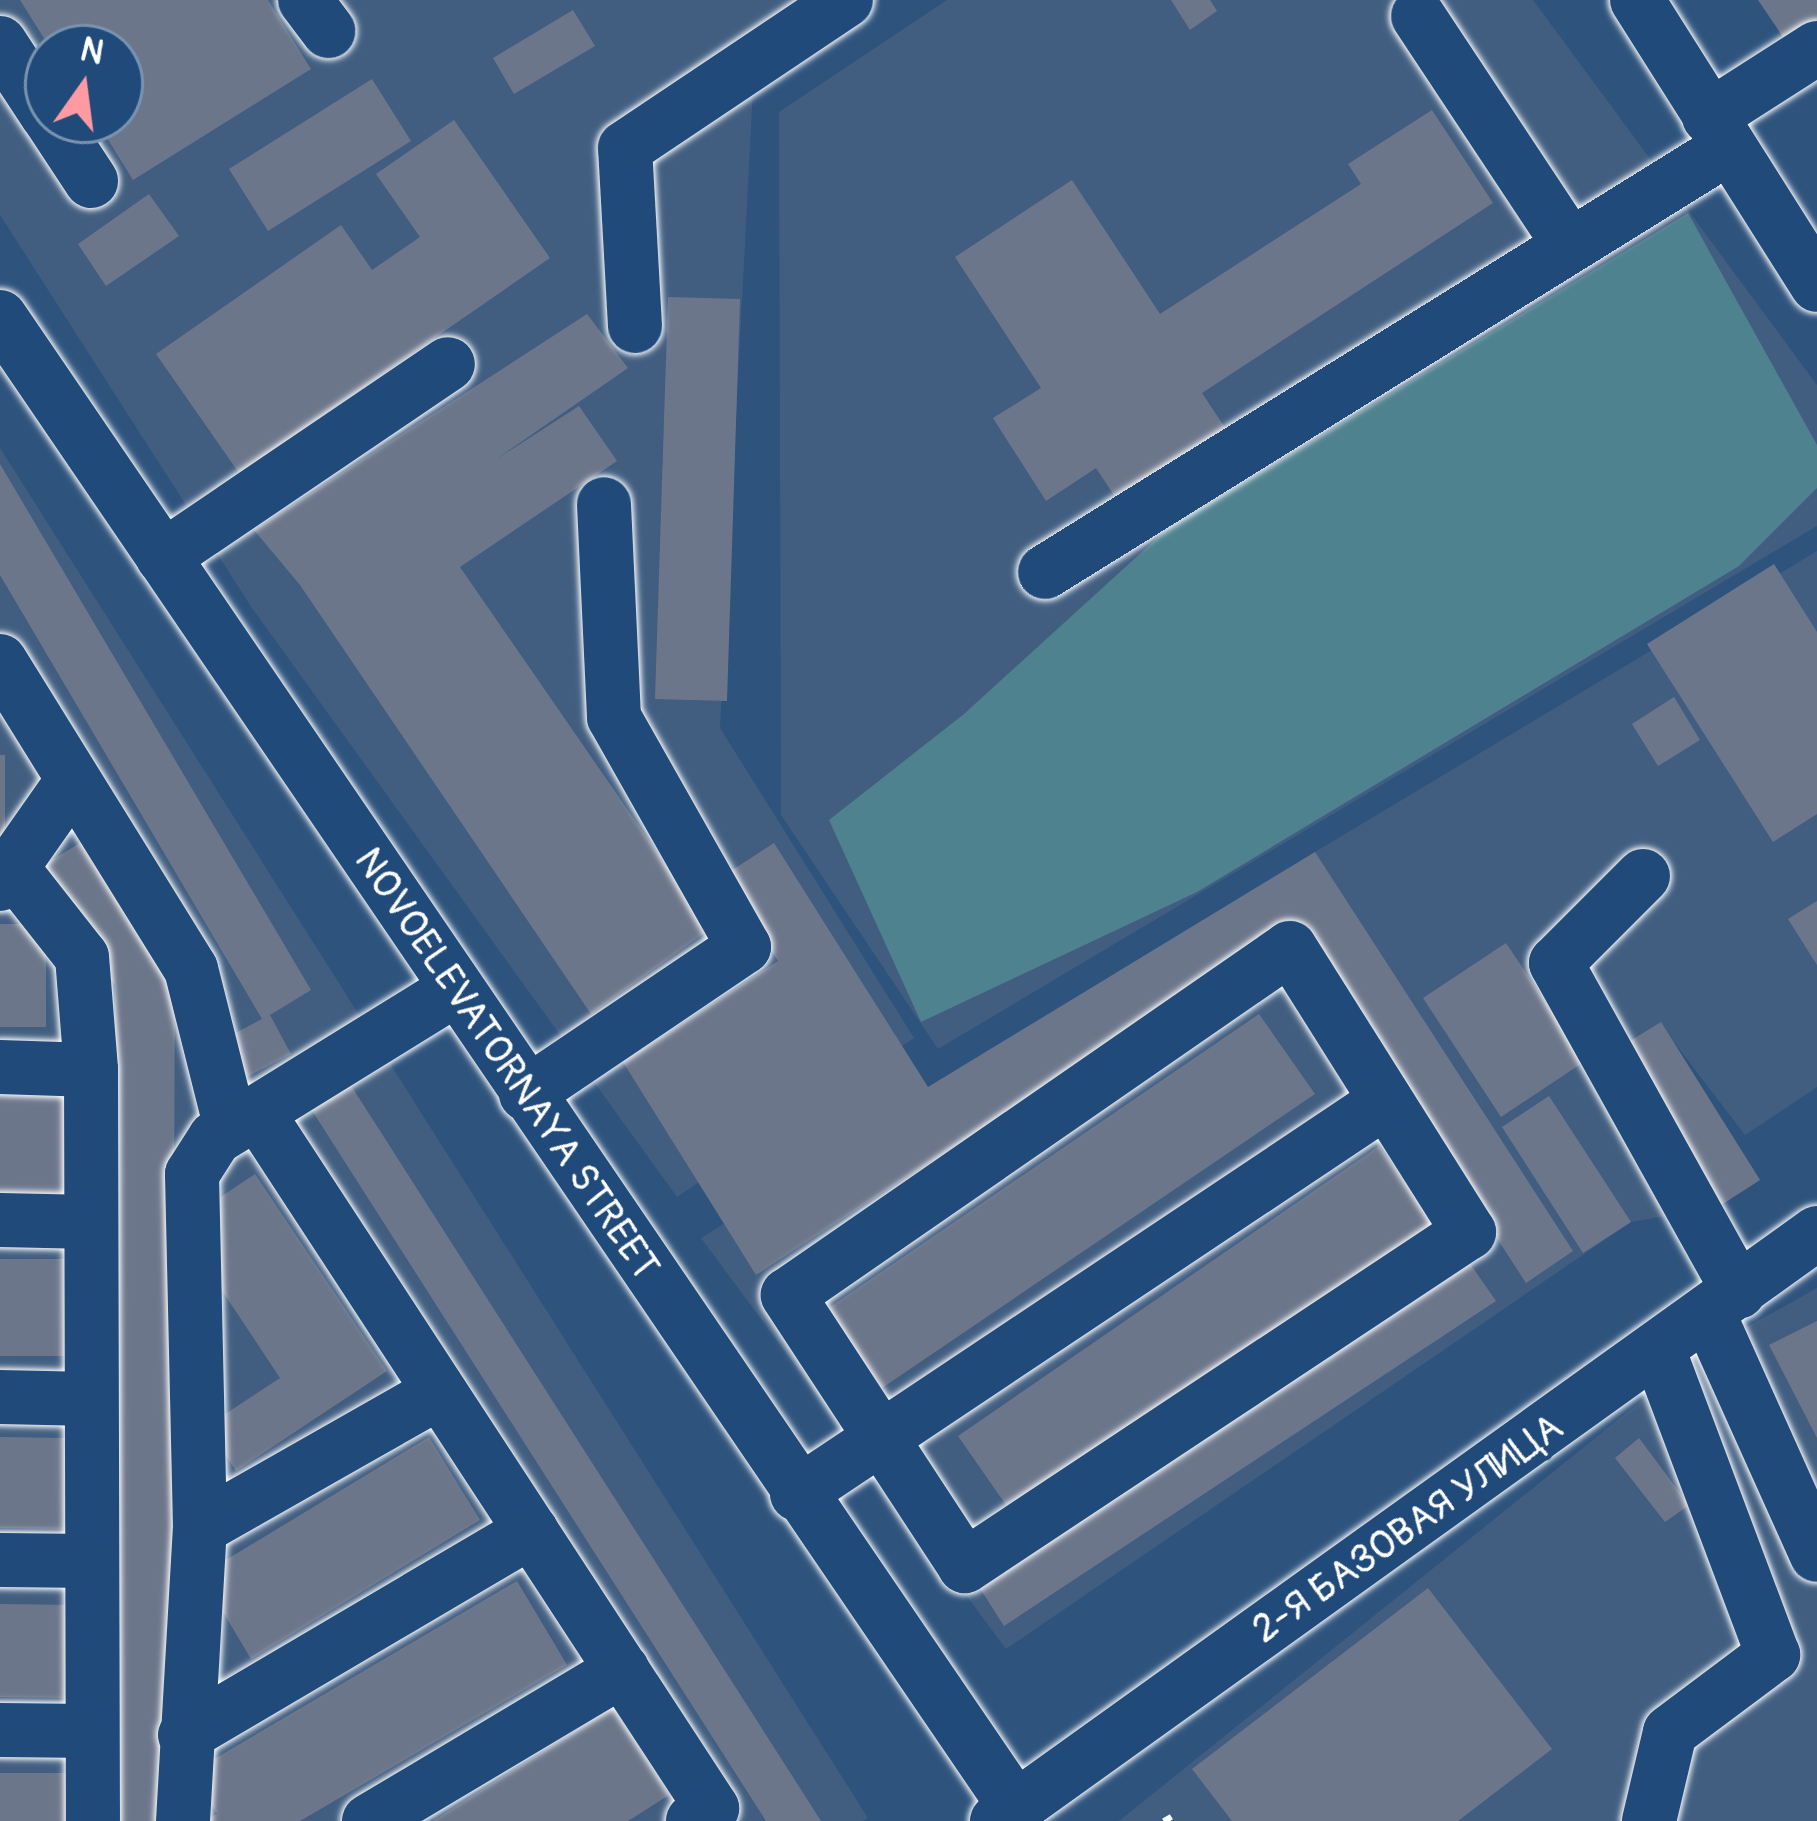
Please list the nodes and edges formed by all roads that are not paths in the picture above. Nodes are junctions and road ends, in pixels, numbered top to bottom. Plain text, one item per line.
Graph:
1 (847, 0) edge
2 (1651, 5) edge
3 (1418, 16) dead end
4 (0, 43) edge
5 (1817, 48) edge
6 (24, 80) edge
7 (1718, 133) junction
8 (66, 144) edge
9 (91, 181) dead end
10 (1568, 243) junction
11 (1817, 285) edge
12 (0, 317) edge
13 (635, 326) dead end
14 (448, 364) dead end
15 (604, 504) dead end
16 (163, 557) junction
17 (1046, 572) dead end
18 (0, 662) edge
19 (17, 717) edge
20 (73, 780) junction
21 (1643, 876) dead end
22 (7, 878) edge
23 (456, 989) junction
24 (0, 1067) edge
25 (92, 1070) junction
26 (526, 1094) junction
27 (1386, 1101) junction
28 (244, 1120) junction
29 (0, 1220) edge
30 (91, 1222) junction
31 (1817, 1233) edge
32 (1724, 1303) junction
33 (1659, 1351) junction
34 (439, 1392) junction
35 (0, 1397) edge
36 (91, 1399) junction
37 (880, 1439) junction
38 (797, 1494) junction
39 (200, 1528) junction
40 (530, 1531) junction
41 (1817, 1555) edge
42 (0, 1560) edge
43 (91, 1561) junction
44 (622, 1670) junction
45 (0, 1730) edge
46 (90, 1731) junction
47 (185, 1735) junction
48 (1007, 1815) edge
49 (92, 1821) edge
50 (183, 1821) edge
51 (369, 1821) edge
52 (693, 1821) edge
53 (1649, 1821) edge

1 - 13 street
2 - 7 street
3 - 10 street
4 - 6 street
5 - 7 street
7 - 10 street
7 - 11 street
8 - 9 street
10 - 17 street
12 - 16 street, NOVOELEVATORNAYA STREET
14 - 16 street
15 - 26 street
16 - 23 street, NOVOELEVATORNAYA STREET
18 - 19 street
19 - 20 street
20 - 22 street
20 - 28 street
21 - 32 street
22 - 25 street
23 - 26 street, NOVOELEVATORNAYA STREET
23 - 28 street
24 - 25 street
25 - 30 street
26 - 38 street, NOVOELEVATORNAYA STREET
27 - 37 street
27 - 37 street
27 - 37 street
28 - 34 street
28 - 39 street
29 - 30 street
30 - 36 street
31 - 32 street, 2-Я БАЗОВАЯ УЛИЦА
32 - 33 street, 2-Я БАЗОВАЯ УЛИЦА
32 - 41 street
33 - 48 street, 2-Я БАЗОВАЯ УЛИЦА
33 - 53 street
34 - 39 street
34 - 40 street
35 - 36 street
36 - 43 street
37 - 38 street
38 - 48 street, NOVOELEVATORNAYA STREET
39 - 47 street
40 - 44 street
40 - 47 street
42 - 43 street
43 - 46 street
44 - 51 street
44 - 52 street
45 - 46 street
46 - 49 street
47 - 50 street

